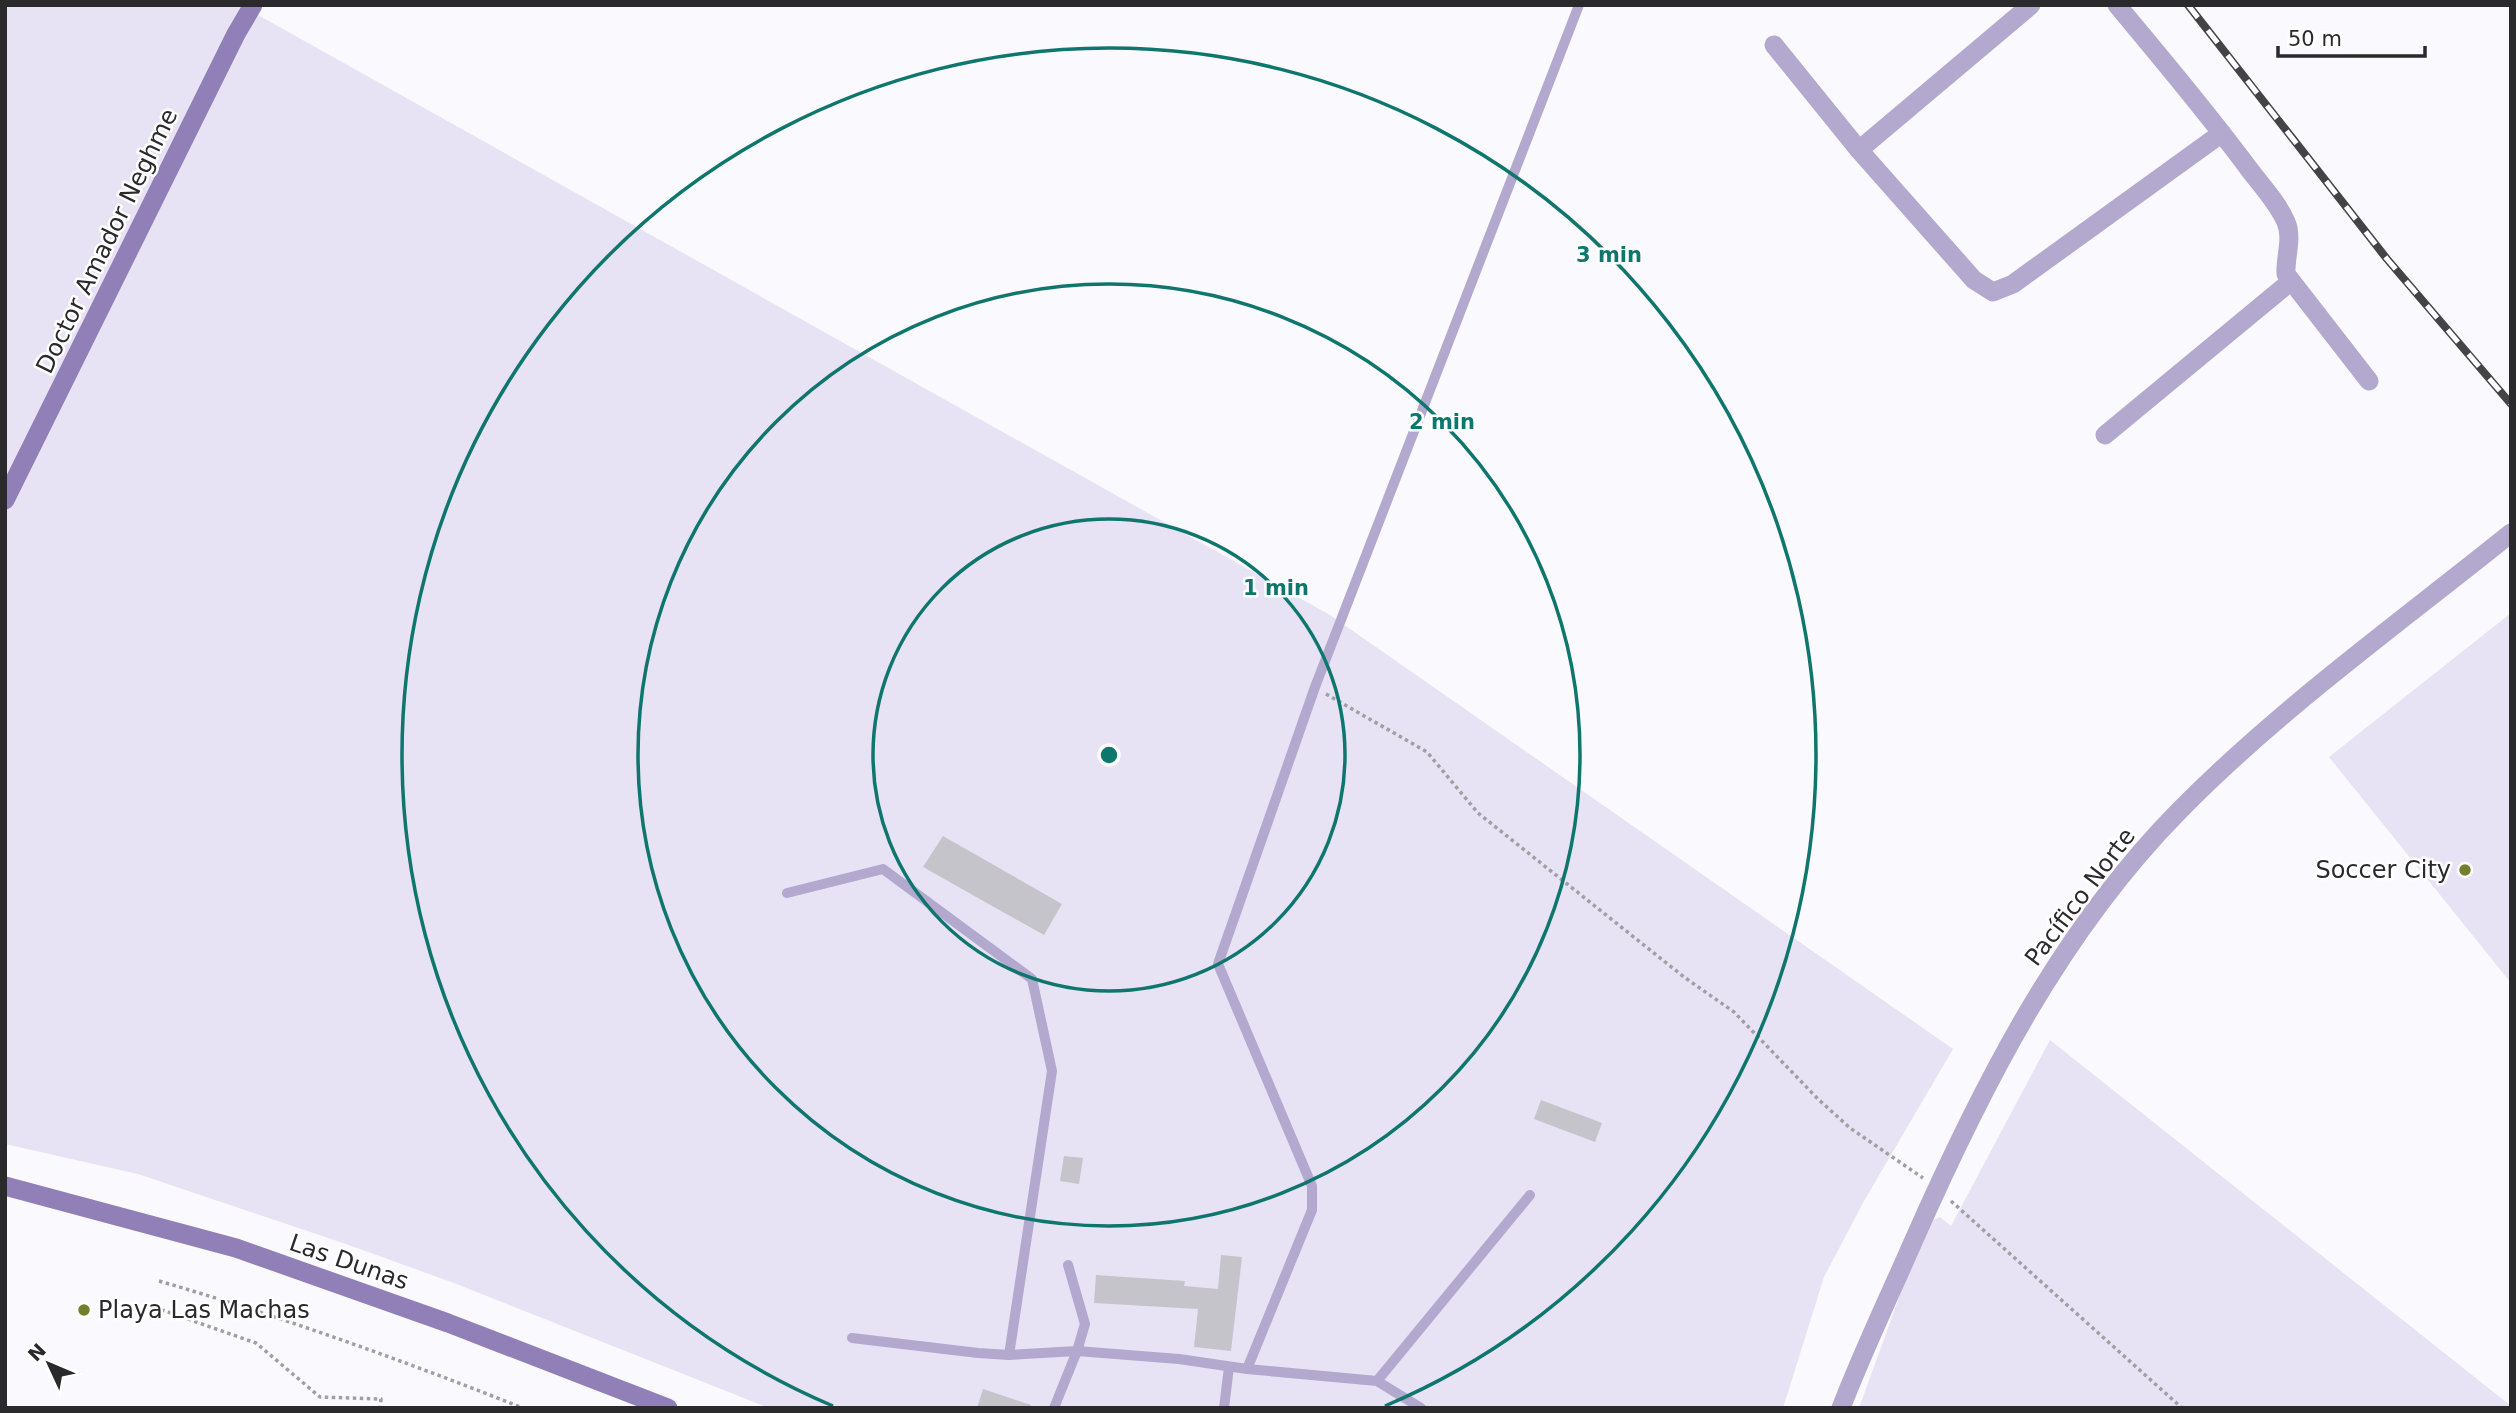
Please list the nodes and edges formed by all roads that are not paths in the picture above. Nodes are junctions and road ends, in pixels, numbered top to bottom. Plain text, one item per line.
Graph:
1 (253, 5) edge
2 (1579, 5) edge
3 (2031, 5) edge
4 (2117, 5) edge
5 (1774, 45) dead end
6 (2222, 133) junction
7 (1859, 150) junction
8 (2290, 282) junction
9 (2369, 381) dead end
10 (2105, 435) dead end
11 (5, 500) edge
12 (2511, 533) edge
13 (787, 893) dead end
14 (5, 1186) edge
15 (1530, 1195) dead end
16 (1068, 1265) dead end
17 (852, 1338) dead end
18 (1077, 1352) junction
19 (1009, 1355) junction
20 (1229, 1367) junction
21 (1247, 1369) junction
22 (1377, 1381) junction
23 (668, 1408) edge
24 (1054, 1408) edge
25 (1224, 1408) edge
26 (1421, 1408) edge
27 (1841, 1408) edge

1 - 11 main road, Doctor Amador Neghme
2 - 21 lane
3 - 7 street
4 - 6 street
5 - 7 street
6 - 7 street
6 - 8 street
8 - 9 street
8 - 10 street
12 - 27 street, Pacífico Norte
13 - 19 lane
14 - 23 main road, Las Dunas
15 - 22 lane
16 - 18 lane
17 - 19 lane
18 - 19 lane
18 - 20 lane
18 - 24 lane
20 - 21 lane
20 - 25 lane
21 - 22 lane
22 - 26 lane

